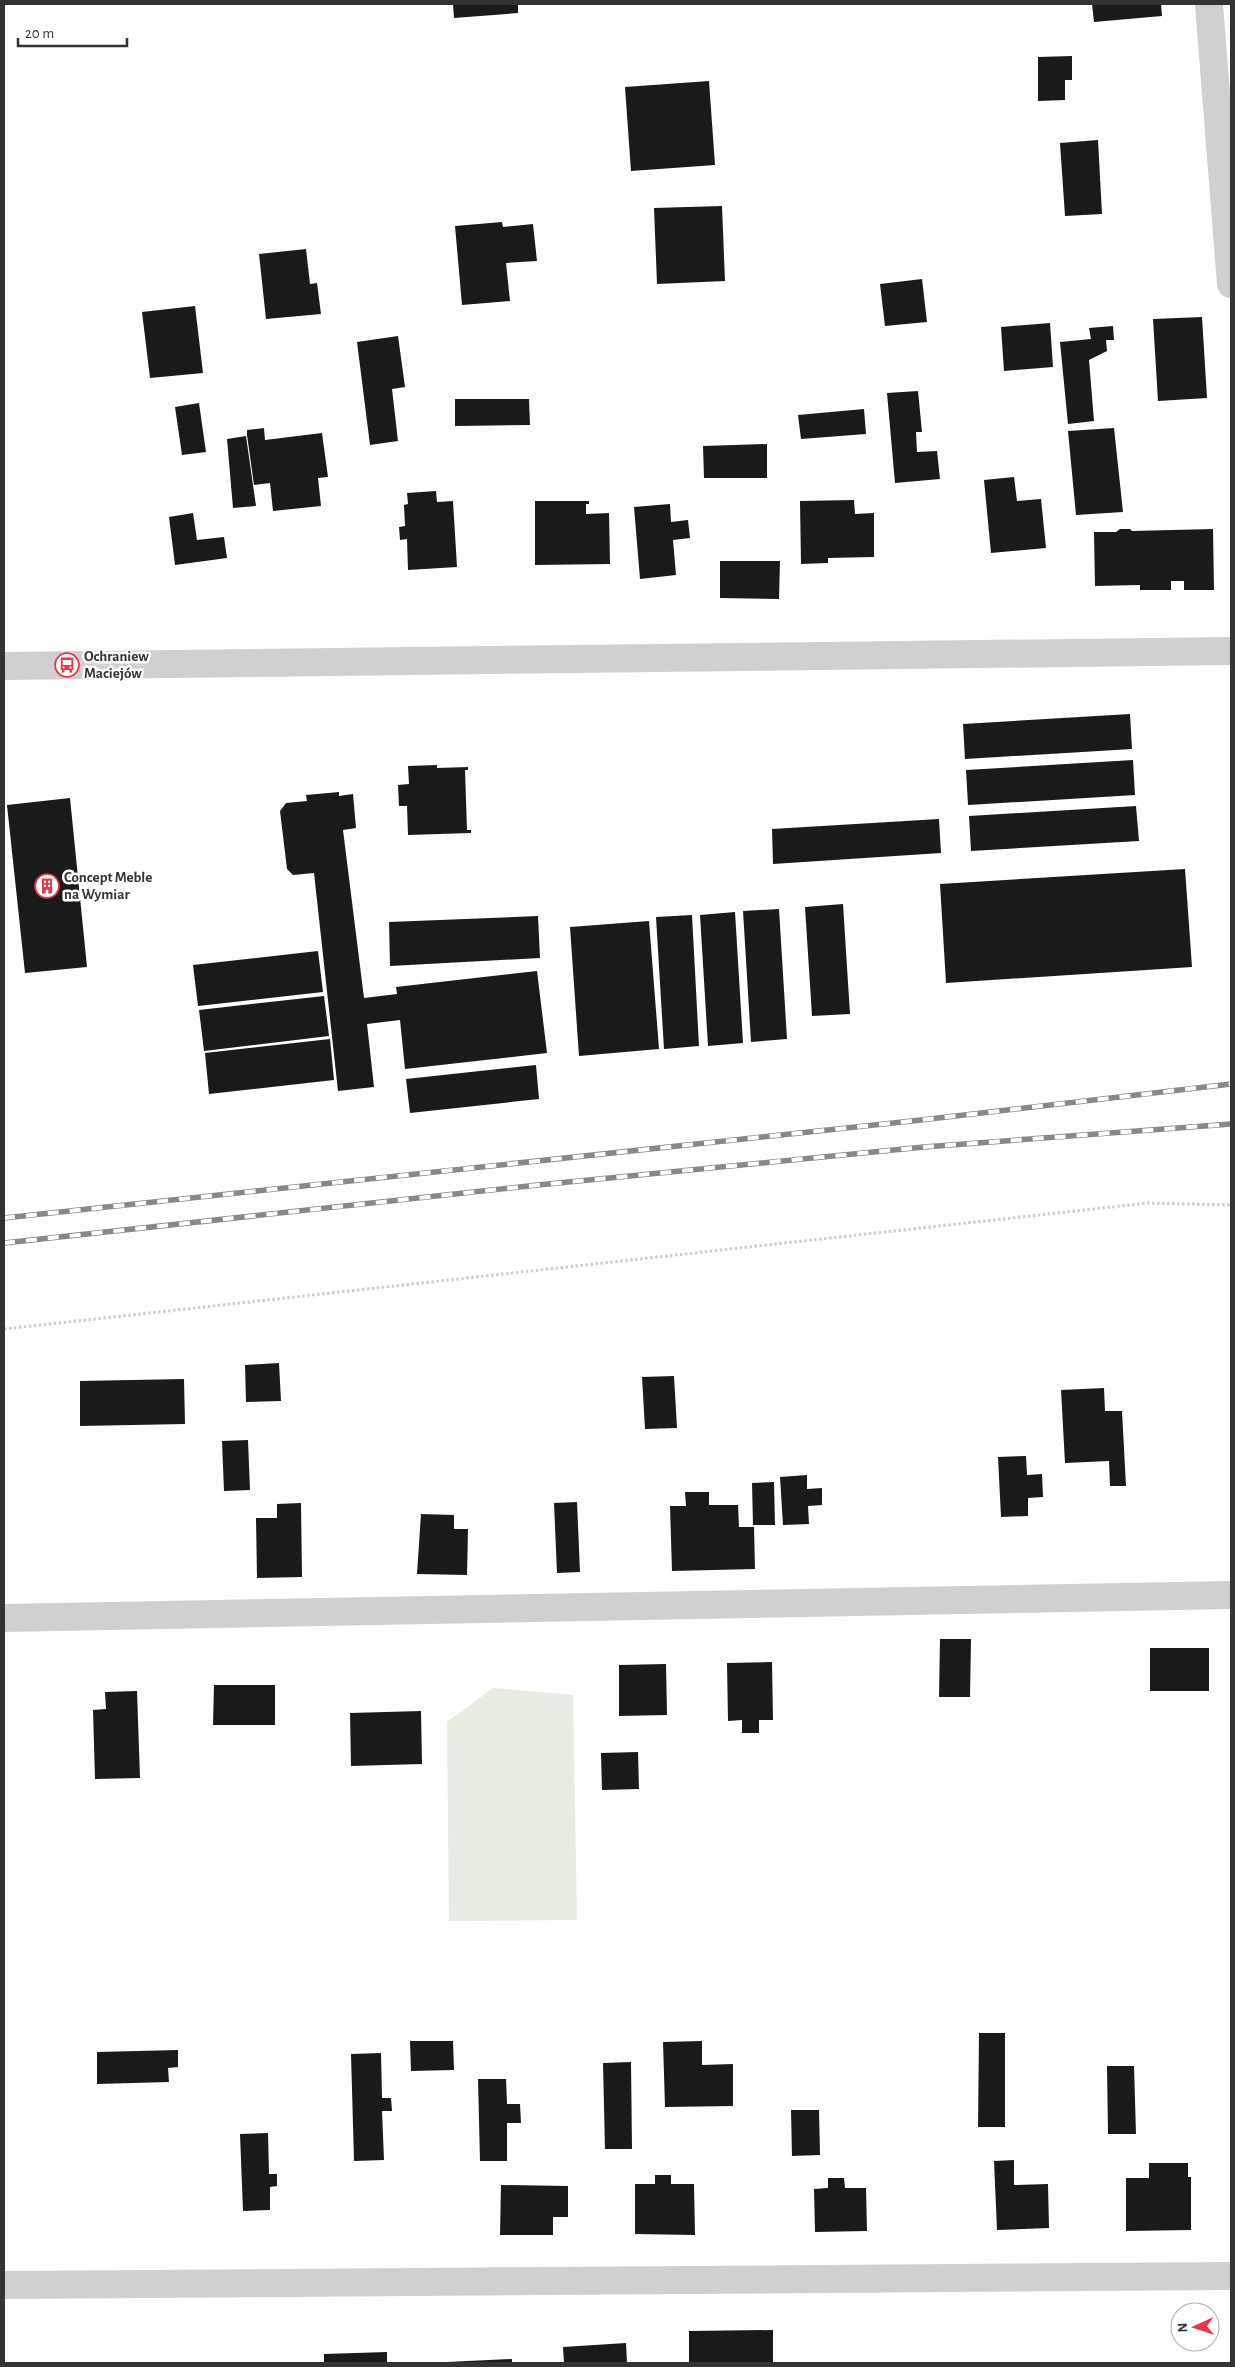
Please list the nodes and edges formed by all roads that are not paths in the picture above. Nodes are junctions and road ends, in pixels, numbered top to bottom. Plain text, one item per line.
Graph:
1 (1209, 4) edge
2 (1231, 284) edge
3 (1231, 651) edge
4 (4, 666) edge
5 (1231, 1595) edge
6 (4, 1618) edge
7 (1231, 2276) edge
8 (4, 2285) edge

1 - 2 street
3 - 4 street
5 - 6 street
7 - 8 street

